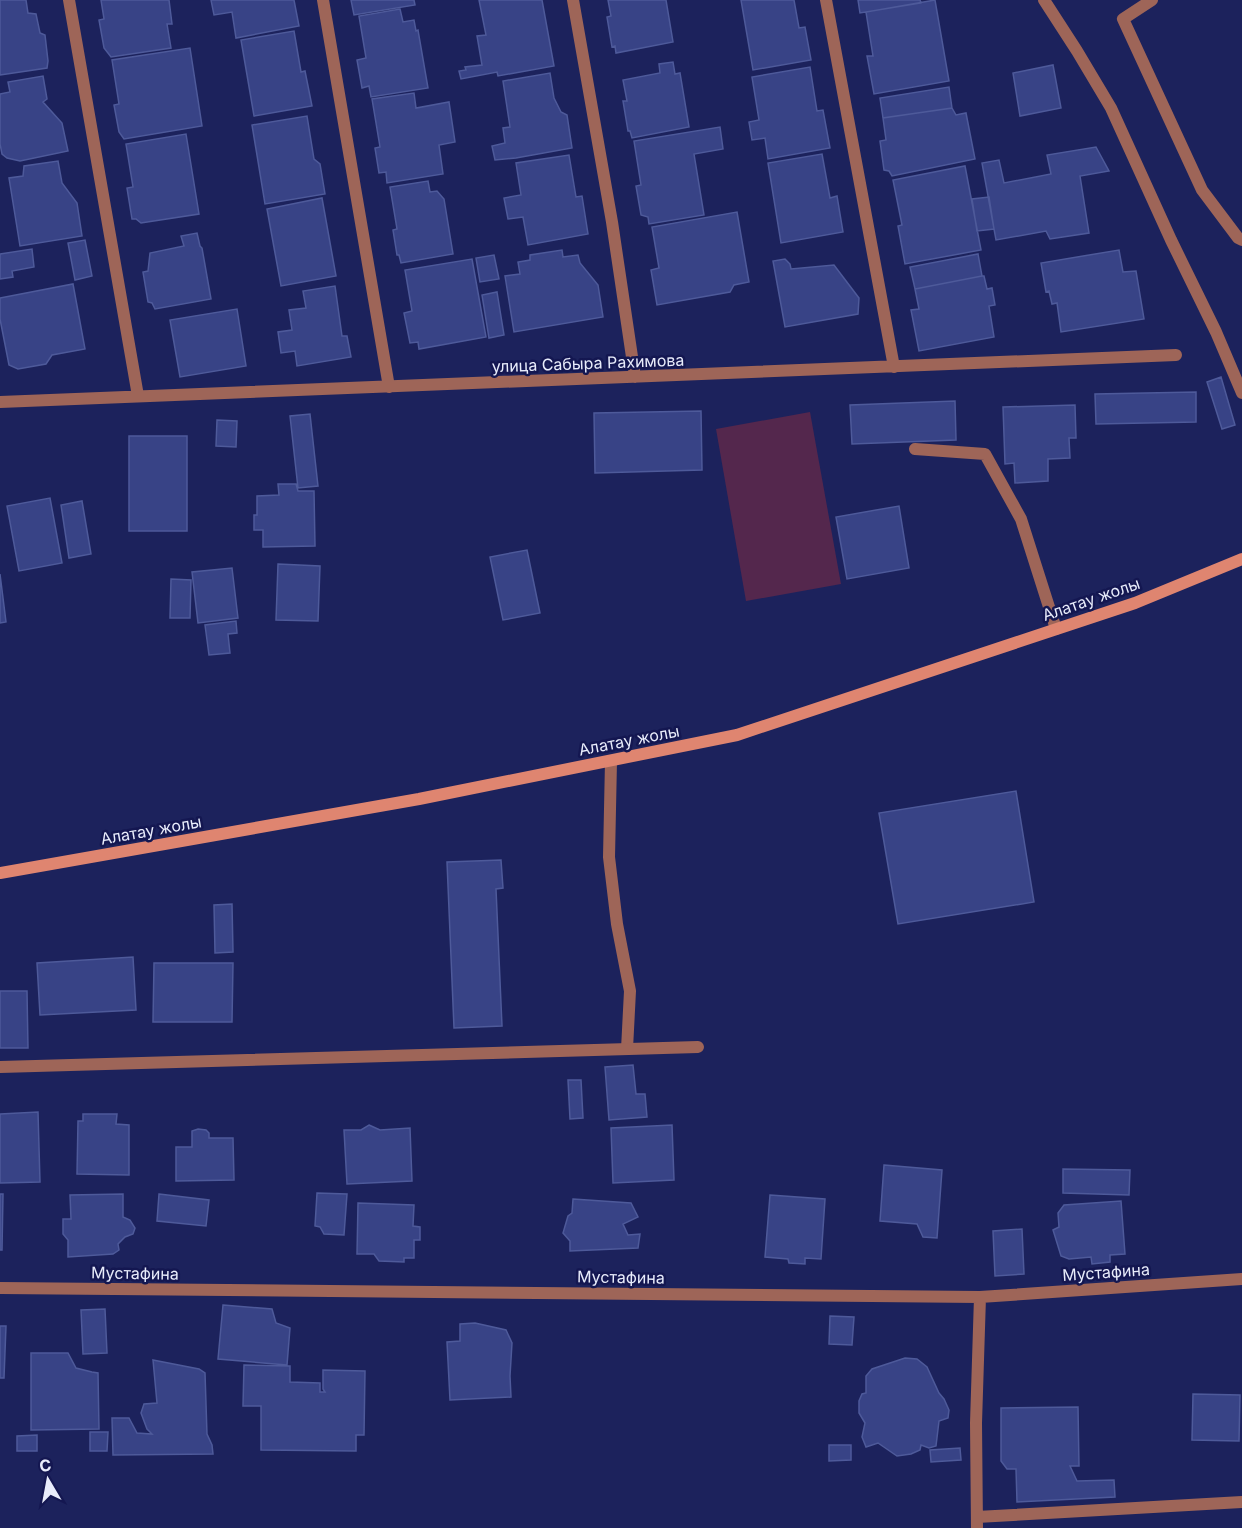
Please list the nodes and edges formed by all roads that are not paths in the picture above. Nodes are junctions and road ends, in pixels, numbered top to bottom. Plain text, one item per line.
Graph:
1 (69, 0) edge
2 (323, 0) edge
3 (573, 0) edge
4 (826, 0) edge
5 (1044, 0) edge
6 (1152, 0) edge
7 (1242, 240) edge
8 (1176, 355) dead end
9 (894, 367) junction
10 (634, 377) junction
11 (389, 387) junction
12 (1242, 393) edge
13 (138, 396) junction
14 (0, 402) edge
15 (915, 449) dead end
16 (1242, 559) edge
17 (1056, 629) junction
18 (611, 761) junction
19 (0, 873) edge
20 (698, 1047) dead end
21 (627, 1049) junction
22 (0, 1067) edge
23 (1242, 1280) edge
24 (0, 1288) edge
25 (980, 1297) junction
26 (1242, 1502) edge
27 (977, 1523) edge

1 - 13 street
2 - 11 street
3 - 10 street
4 - 9 street
5 - 12 street
6 - 7 street
8 - 9 street, улица Сабыра Рахимова
9 - 10 street, улица Сабыра Рахимова
10 - 11 street, улица Сабыра Рахимова
11 - 13 street, улица Сабыра Рахимова
13 - 14 street, улица Сабыра Рахимова
15 - 17 street
16 - 17 main road, Алатау жолы
17 - 18 main road, Алатау жолы
18 - 19 main road, Алатау жолы
18 - 21 street
20 - 21 street
21 - 22 street
23 - 25 street, Мустафина
24 - 25 street, Мустафина
25 - 27 street
26 - 27 street

